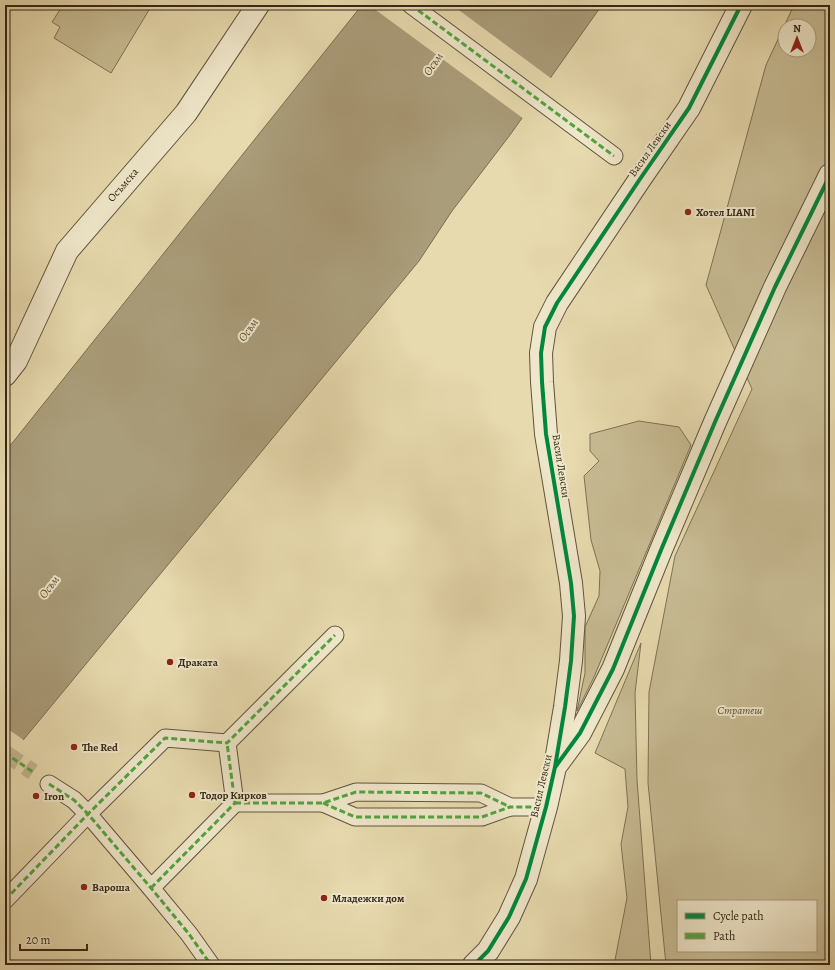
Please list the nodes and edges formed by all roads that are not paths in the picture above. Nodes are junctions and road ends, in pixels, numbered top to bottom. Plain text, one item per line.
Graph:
1 (258, 5) edge
2 (411, 5) edge
3 (741, 5) edge
4 (614, 156) dead end
5 (830, 175) edge
6 (5, 375) edge
7 (335, 635) dead end
8 (227, 744) junction
9 (555, 768) junction
10 (49, 784) tunnel mouth
11 (234, 803) junction
12 (323, 803) junction
13 (510, 807) junction
14 (546, 807) junction
15 (88, 814) junction
16 (151, 888) junction
17 (5, 900) edge
18 (211, 965) edge
19 (474, 965) edge

1 - 6 street, Осъмска
2 - 4 street
3 - 9 street, Васил Левски
5 - 9 street
7 - 8 street
8 - 11 street
8 - 15 street
9 - 14 street, Васил Левски
10 - 15 street
11 - 12 street
11 - 16 street
12 - 13 street
12 - 13 street
13 - 14 street
14 - 19 street, Васил Левски
15 - 16 street
15 - 17 street
16 - 18 street

